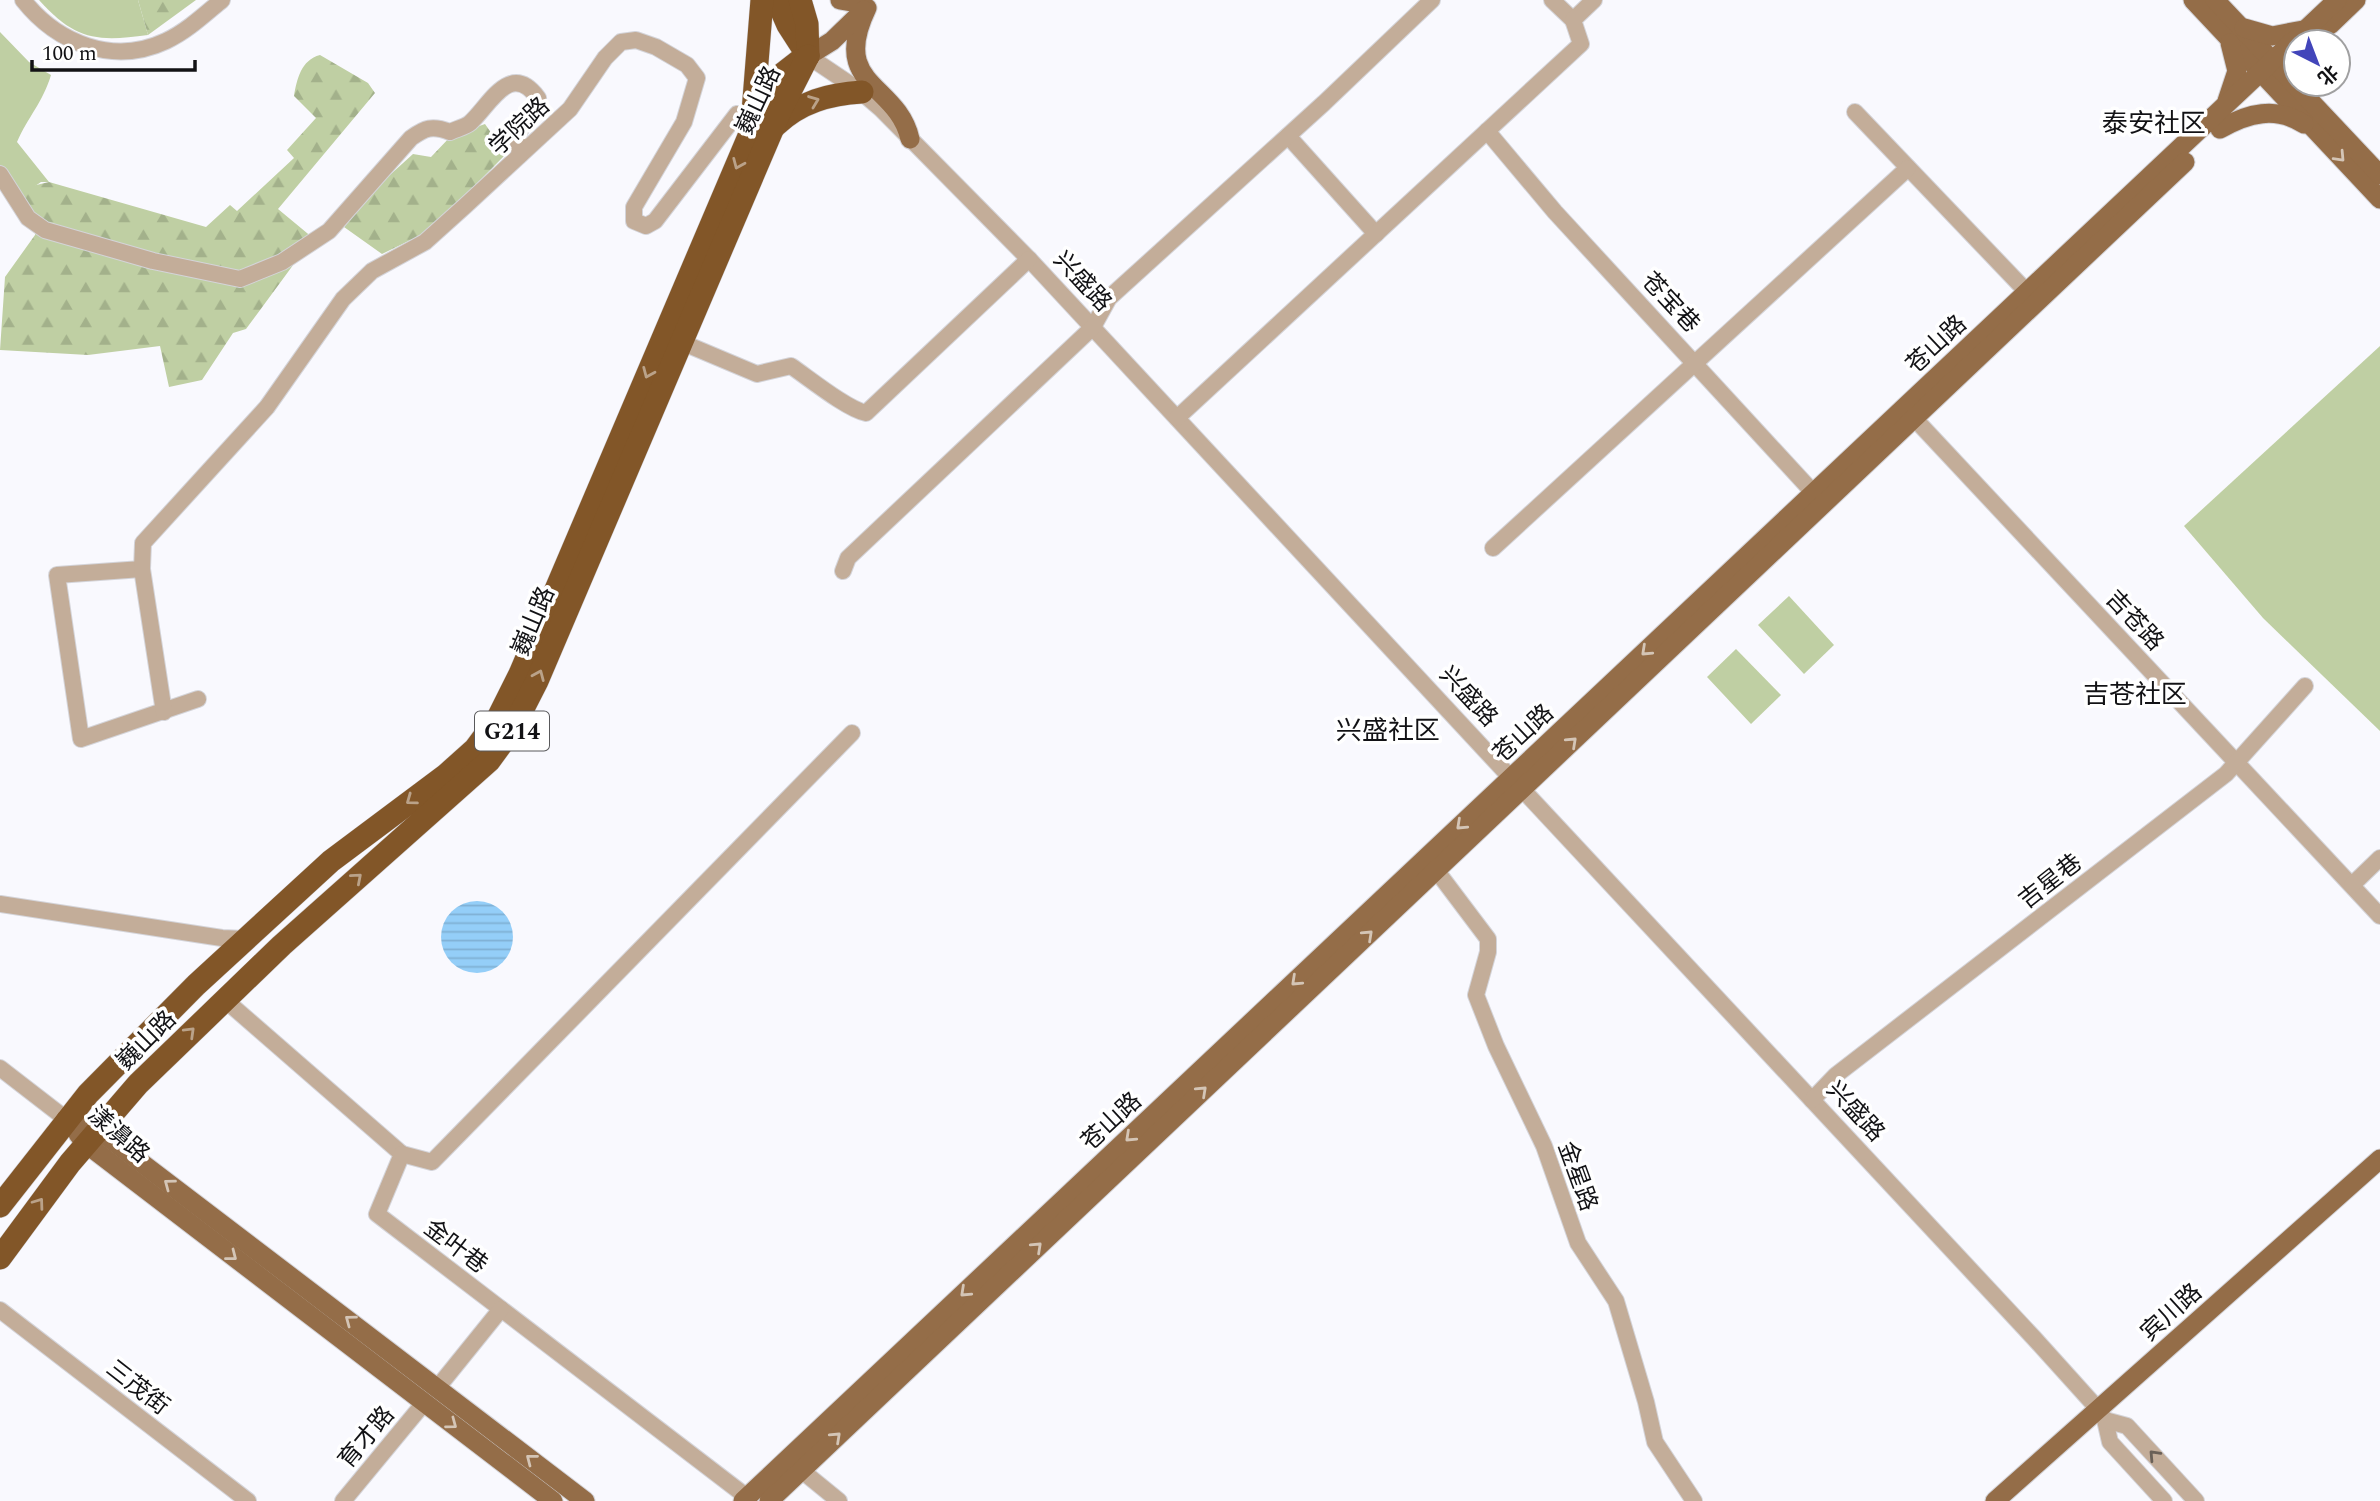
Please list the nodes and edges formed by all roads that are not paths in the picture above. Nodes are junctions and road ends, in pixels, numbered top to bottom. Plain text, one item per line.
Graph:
1 (23, 0) edge
2 (222, 0) edge
3 (762, 0) edge
4 (777, 0) edge
5 (800, 0) edge
6 (1432, 0) edge
7 (1552, 0) edge
8 (1594, 0) edge
9 (2193, 0) edge
10 (2215, 0) edge
11 (2337, 0) edge
12 (2356, 0) edge
13 (861, 2) edge
14 (1573, 20) junction
15 (2320, 28) edge
16 (2324, 28) edge
17 (2234, 32) junction
18 (2282, 36) edge
19 (808, 56) junction
20 (2282, 62) edge
21 (2282, 65) edge
22 (2271, 71) junction
23 (755, 88) junction
24 (862, 92) junction
25 (2316, 98) edge
26 (2224, 107) junction
27 (1855, 112) dead end
28 (737, 114) junction
29 (2321, 125) junction
30 (773, 128) junction
31 (2220, 129) junction
32 (1487, 131) junction
33 (750, 134) junction
34 (1287, 136) junction
35 (910, 139) junction
36 (520, 155) junction
37 (1908, 168) junction
38 (0, 174) edge
39 (2380, 175) edge
40 (2380, 199) edge
41 (1376, 234) junction
42 (1029, 259) junction
43 (2027, 292) junction
44 (1093, 327) junction
45 (681, 342) junction
46 (1697, 363) junction
47 (1917, 415) junction
48 (1177, 418) junction
49 (1819, 498) junction
50 (1493, 548) dead end
51 (142, 569) junction
52 (844, 571) dead end
53 (2305, 686) dead end
54 (198, 699) dead end
55 (164, 712) junction
56 (506, 723) junction
57 (852, 733) dead end
58 (2239, 758) junction
59 (1517, 783) junction
60 (442, 791) junction
61 (2380, 858) edge
62 (1436, 870) junction
63 (2355, 882) junction
64 (0, 904) edge
65 (2380, 904) edge
66 (2380, 916) edge
67 (244, 939) junction
68 (224, 999) junction
69 (0, 1068) edge
70 (1812, 1100) junction
71 (66, 1119) junction
72 (91, 1136) junction
73 (402, 1154) junction
74 (2380, 1159) edge
75 (2380, 1176) edge
76 (0, 1206) edge
77 (0, 1258) edge
78 (501, 1309) junction
79 (0, 1310) edge
80 (438, 1387) junction
81 (424, 1403) junction
82 (2101, 1415) junction
83 (801, 1471) junction
84 (745, 1499) edge
85 (248, 1501) edge
86 (343, 1501) edge
87 (553, 1501) edge
88 (585, 1501) edge
89 (769, 1501) edge
90 (839, 1501) edge
91 (1694, 1501) edge
92 (1995, 1501) edge
93 (2013, 1501) edge
94 (2164, 1501) edge
95 (2196, 1501) edge

1 - 2 street
3 - 23 highway
4 - 19 highway
5 - 19 highway, G214
6 - 34 street
7 - 14 street
8 - 14 street
9 - 17 main road
10 - 17 main road
11 - 15 main road, 苍山路
12 - 16 main road, 苍山路
13 - 19 main road
13 - 35 main road
14 - 32 street
17 - 18 main road
17 - 22 main road
17 - 26 main road
19 - 24 street, 兴盛路
19 - 30 highway, 巍山路 / G214
19 - 33 highway, 巍山路 / G214
20 - 22 main road, 苍山路
21 - 22 main road, 苍山路
22 - 26 main road, 苍山路
22 - 29 main road
22 - 31 main road, 苍山路
23 - 28 street
23 - 33 highway
30 -> 24 highway
24 - 35 street, 兴盛路
25 - 29 main road
26 - 43 main road, 苍山路
27 - 37 street
28 - 33 street
28 - 36 street, 学院路
29 - 31 main road
29 - 39 main road
29 -> 40 main road
30 - 45 highway, 巍山路 / G214
31 - 47 main road, 苍山路
32 - 41 street
32 - 46 street, 苍宝巷
33 -> 56 highway, 巍山路 / G214
34 - 41 street
34 - 44 street
35 - 42 street, 兴盛路
36 - 38 street
36 - 51 street, 学院路
37 - 43 street
37 - 46 street
41 - 48 street
42 - 44 street, 兴盛路
42 - 45 street
43 - 49 main road, 苍山路
44 - 48 street, 兴盛路
44 - 52 street
56 -> 45 highway, 巍山路 / G214
46 - 49 street, 苍宝巷
46 - 50 street
47 - 49 main road, 苍山路
47 - 58 street, 吉苍路
48 - 59 street, 兴盛路
49 - 59 main road, 苍山路
51 - 55 street
51 - 55 street
53 - 58 street, 吉星巷
54 - 55 street
56 - 60 highway, 巍山路 / G214
57 - 73 street
58 - 63 street, 吉苍路
58 - 70 street, 吉星巷
59 - 62 main road, 苍山路
59 - 70 street, 兴盛路
59 -> 84 main road, 苍山路
60 -> 67 highway, 巍山路 / G214
68 -> 60 highway, 巍山路 / G214
61 - 63 street
83 -> 62 main road, 苍山路
62 - 91 street, 金星路
63 - 65 street, 吉苍路
63 - 66 street, 吉苍路
64 - 67 street
67 - 71 highway, 巍山路 / G214
72 -> 68 highway, 巍山路 / G214
68 - 73 street
69 - 71 street
70 - 82 street, 兴盛路
71 - 72 main road, 漾濞路
71 - 76 highway, 巍山路 / G214
77 -> 72 highway, 巍山路 / G214
80 -> 72 main road, 漾濞路
72 -> 81 main road, 漾濞路
73 - 78 street, 金叶巷
74 - 82 main road, 宾川路
75 - 82 main road, 宾川路
78 - 80 street
78 - 84 street, 金叶巷
79 - 85 street, 三茂街
88 -> 80 main road, 漾濞路
81 - 86 street, 育才路
81 -> 87 main road, 漾濞路
82 - 92 main road, 宾川路
82 - 93 main road, 宾川路
82 - 94 street, 兴盛路
95 -> 82 street, 兴盛路
83 - 89 main road, 苍山路
83 - 90 street

